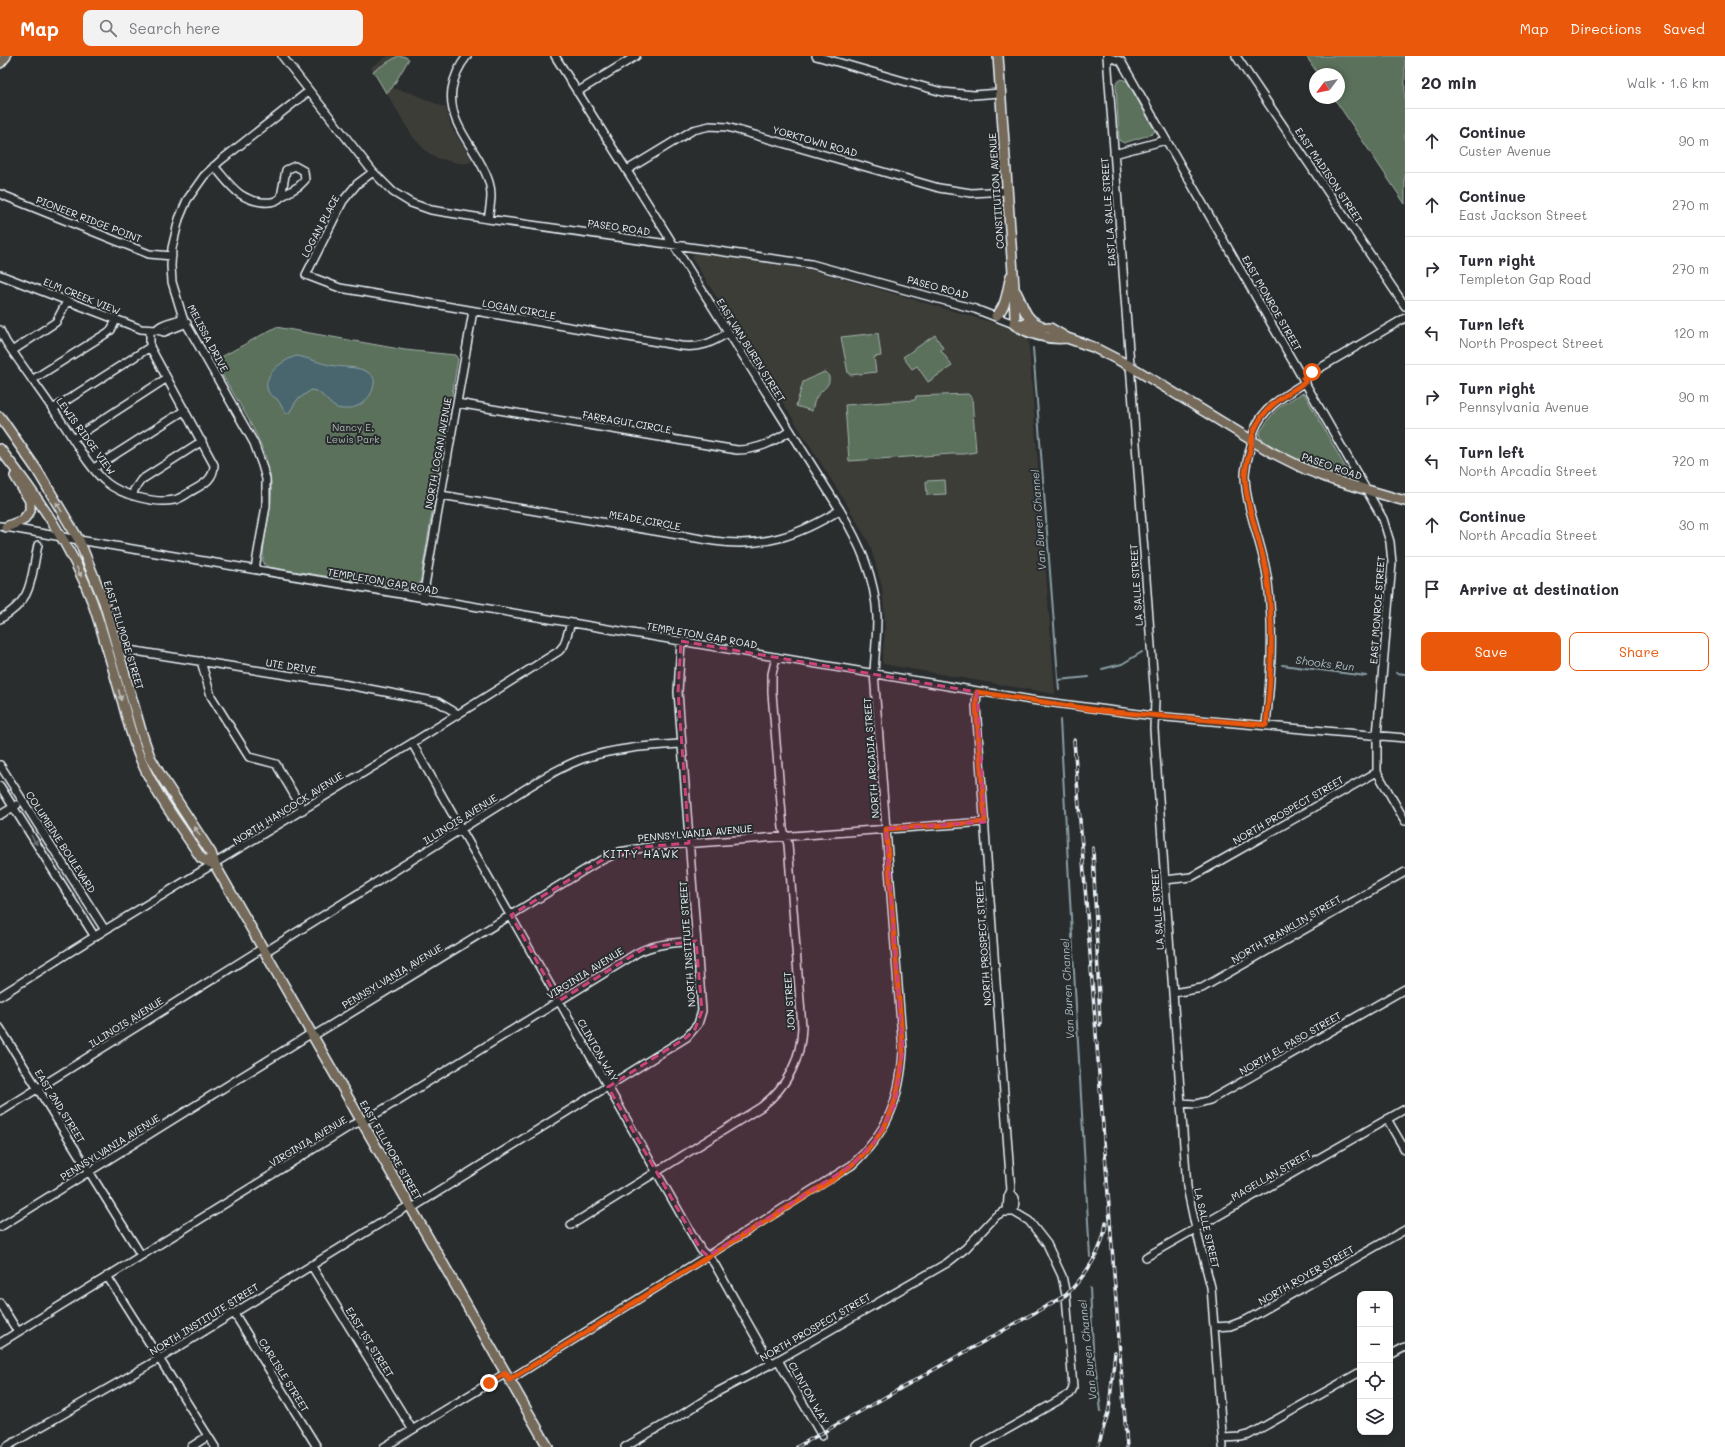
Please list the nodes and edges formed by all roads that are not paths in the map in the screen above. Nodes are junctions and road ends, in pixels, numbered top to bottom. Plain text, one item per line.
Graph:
1 (6, 56) edge
2 (283, 56) edge
3 (467, 56) edge
4 (555, 56) edge
5 (636, 56) edge
6 (816, 56) edge
7 (998, 56) edge
8 (1236, 56) edge
9 (1107, 57) edge
10 (0, 63) edge
11 (309, 91) junction
12 (577, 92) junction
13 (1000, 93) junction
14 (1166, 140) junction
15 (1114, 154) junction
16 (214, 166) junction
17 (627, 170) junction
18 (373, 172) junction
19 (1007, 191) junction
20 (0, 194) edge
21 (281, 197) dead end
22 (488, 219) junction
23 (673, 245) junction
24 (172, 256) junction
25 (1013, 271) junction
26 (0, 274) edge
27 (306, 275) joint
28 (1014, 287) junction
29 (67, 301) junction
30 (1405, 306) edge
31 (473, 311) junction
32 (996, 316) junction
33 (1405, 318) edge
34 (116, 320) junction
35 (185, 320) junction
36 (1014, 324) junction
37 (1050, 328) junction
38 (0, 330) edge
39 (153, 330) junction
40 (728, 333) junction
41 (1066, 338) junction
42 (150, 347) junction
43 (12, 351) junction
44 (1130, 366) junction
45 (167, 378) junction
46 (32, 380) junction
47 (1304, 380) junction
48 (457, 404) junction
49 (53, 409) junction
50 (185, 410) junction
51 (0, 417) edge
52 (790, 431) junction
53 (73, 439) junction
54 (1252, 439) junction
55 (202, 441) junction
56 (3, 453) edge
57 (94, 468) junction
58 (1367, 489) junction
59 (441, 495) junction
60 (133, 496) junction
61 (1405, 501) edge
62 (840, 510) junction
63 (3, 526) edge
64 (61, 537) junction
65 (79, 540) junction
66 (38, 545) dead end
67 (255, 569) junction
68 (423, 598) junction
69 (0, 619) edge
70 (571, 623) junction
71 (681, 641) junction
72 (116, 648) junction
73 (776, 657) junction
74 (201, 661) junction
75 (874, 673) junction
76 (977, 692) junction
77 (458, 714) junction
78 (1154, 716) junction
79 (1266, 725) junction
80 (1377, 736) junction
81 (1405, 738) edge
82 (412, 743) junction
83 (681, 744) junction
84 (0, 765) edge
85 (1377, 772) junction
86 (0, 786) edge
87 (23, 801) junction
88 (14, 807) junction
89 (303, 810) junction
90 (0, 815) edge
91 (1405, 821) edge
92 (985, 822) junction
93 (886, 829) junction
94 (462, 830) junction
95 (786, 836) junction
96 (689, 843) junction
97 (215, 865) junction
98 (1405, 872) edge
99 (1165, 880) junction
100 (511, 915) junction
101 (105, 930) junction
102 (95, 936) junction
103 (696, 941) junction
104 (264, 950) junction
105 (1405, 989) edge
106 (1173, 993) junction
107 (0, 996) edge
108 (559, 1001) junction
109 (0, 1028) edge
110 (313, 1035) junction
111 (608, 1086) junction
112 (38, 1089) junction
113 (1181, 1103) junction
114 (1405, 1110) edge
115 (0, 1112) edge
116 (1387, 1119) junction
117 (362, 1122) junction
118 (1405, 1150) edge
119 (90, 1171) junction
120 (657, 1173) junction
121 (1011, 1193) junction
122 (411, 1207) junction
123 (1007, 1212) junction
124 (1014, 1212) junction
125 (571, 1225) dead end
126 (0, 1227) edge
127 (1196, 1229) junction
128 (1405, 1230) edge
129 (141, 1255) junction
130 (708, 1256) junction
131 (1146, 1257) dead end
132 (311, 1265) junction
133 (108, 1276) junction
134 (0, 1303) edge
135 (234, 1313) junction
136 (1214, 1327) junction
137 (18, 1332) junction
138 (0, 1343) edge
139 (1405, 1347) edge
140 (1393, 1353) edge
141 (159, 1359) junction
142 (778, 1360) junction
143 (771, 1364) junction
144 (1357, 1374) edge
145 (507, 1376) junction
146 (412, 1429) junction
147 (208, 1436) junction
148 (822, 1436) dead end
149 (1223, 1438) junction
150 (6, 1447) edge
151 (191, 1447) edge
152 (215, 1447) edge
153 (317, 1447) edge
154 (384, 1447) edge
155 (548, 1447) edge
156 (624, 1447) edge
157 (976, 1447) edge
158 (1223, 1447) edge

1 - 10 main road
2 - 11 street, PASEO ROAD
3 - 22 street
4 - 12 street, EAST VAN BUREN STREET
5 - 12 street
6 - 13 street
7 - 13 main road, CONSTITUTION AVENUE
8 - 30 street, EAST MADISON STREET
9 - 14 street, EAST MONROE STREET
9 - 15 street, EAST LA SALLE STREET
11 - 16 street, MELISSA DRIVE
11 - 18 street, PASEO ROAD
12 - 17 street, EAST VAN BUREN STREET
13 - 19 main road, CONSTITUTION AVENUE
14 - 15 street
14 - 47 street, EAST MONROE STREET
15 - 44 street, EAST LA SALLE STREET
16 - 21 street
16 - 24 street, MELISSA DRIVE
17 - 19 street, YORKTOWN ROAD
17 - 23 street, EAST VAN BUREN STREET
18 - 22 street, PASEO ROAD
18 - 27 street, LOGAN PLACE
19 - 25 main road, CONSTITUTION AVENUE
20 - 24 street, PIONEER RIDGE POINT
22 - 23 street, PASEO ROAD
23 - 32 street, PASEO ROAD
23 - 40 street, EAST VAN BUREN STREET
24 - 35 street, MELISSA DRIVE
25 - 28 main road, CONSTITUTION AVENUE
25 - 32 main road
26 - 29 street, ELM CREEK VIEW
27 - 31 street, LOGAN CIRCLE
28 - 36 main road, CONSTITUTION AVENUE
28 - 37 main road
29 - 34 street, ELM CREEK VIEW
29 - 43 street
31 - 40 street, LOGAN CIRCLE
31 - 48 street, NORTH LOGAN AVENUE
32 - 36 street, PASEO ROAD
33 - 47 street
34 - 39 street, ELM CREEK VIEW
34 - 46 street
35 - 39 street, ELM CREEK VIEW
35 - 67 street, MELISSA DRIVE
36 - 37 main road, PASEO ROAD
36 - 41 main road, PASEO ROAD
37 - 41 main road, PASEO ROAD
38 - 43 street, LEWIS RIDGE VIEW
39 - 42 street, LEWIS RIDGE VIEW
40 - 52 street, EAST VAN BUREN STREET
41 - 44 main road, PASEO ROAD
42 - 45 street, LEWIS RIDGE VIEW
42 - 49 street
43 - 46 street, LEWIS RIDGE VIEW
44 - 54 main road, PASEO ROAD
44 - 78 street, LA SALLE STREET
45 - 50 street, LEWIS RIDGE VIEW
45 - 53 street
46 - 49 street, LEWIS RIDGE VIEW
47 - 54 street
47 - 58 street, EAST MONROE STREET
48 - 52 street, FARRAGUT CIRCLE
48 - 59 street, NORTH LOGAN AVENUE
49 - 53 street, LEWIS RIDGE VIEW
50 - 55 street, LEWIS RIDGE VIEW
50 - 57 street
65 -> 51 main road, EAST FILLMORE STREET
52 - 62 street, EAST VAN BUREN STREET
53 - 57 street, LEWIS RIDGE VIEW
54 - 58 main road, PASEO ROAD
54 - 79 street
55 - 60 street
55 - 60 street, LEWIS RIDGE VIEW
56 - 63 main road
56 - 64 main road, EAST FILLMORE STREET
57 - 60 street, LEWIS RIDGE VIEW
58 - 61 main road, PASEO ROAD
58 - 80 street, EAST MONROE STREET
59 - 62 street, MEADE CIRCLE
59 - 68 street, NORTH LOGAN AVENUE
62 - 75 street, EAST VAN BUREN STREET
63 - 64 street, TEMPLETON GAP ROAD
64 - 65 street, TEMPLETON GAP ROAD
64 -> 97 main road, EAST FILLMORE STREET
65 - 67 street, TEMPLETON GAP ROAD
65 - 72 main road, EAST FILLMORE STREET
66 - 69 street
67 - 68 street, TEMPLETON GAP ROAD
68 - 70 street, TEMPLETON GAP ROAD
70 - 71 street, TEMPLETON GAP ROAD
70 - 77 street, NORTH HANCOCK AVENUE
71 - 73 street, TEMPLETON GAP ROAD
71 - 83 street, NORTH INSTITUTE STREET
72 - 74 street, UTE DRIVE
97 -> 72 main road, EAST FILLMORE STREET
73 - 75 street, TEMPLETON GAP ROAD
73 - 95 street, JON STREET
74 - 77 street, UTE DRIVE
74 - 89 street
75 - 76 street, TEMPLETON GAP ROAD
75 - 93 street, NORTH ARCADIA STREET
76 - 78 street, TEMPLETON GAP ROAD
76 - 92 street, NORTH PROSPECT STREET
77 - 82 street, NORTH HANCOCK AVENUE
78 - 79 street, TEMPLETON GAP ROAD
78 - 99 street, LA SALLE STREET
79 - 80 street, TEMPLETON GAP ROAD
80 - 81 street, TEMPLETON GAP ROAD
80 - 85 street, EAST MONROE STREET
82 - 89 street, NORTH HANCOCK AVENUE
82 - 94 street, CLINTON WAY
83 - 94 street, ILLINOIS AVENUE
83 - 96 street, NORTH INSTITUTE STREET
84 - 87 street, COLUMBINE BOULEVARD
85 - 91 street, EAST MONROE STREET
85 - 99 street, NORTH PROSPECT STREET
86 - 88 street, COLUMBINE BOULEVARD
87 - 88 street
87 - 101 street, COLUMBINE BOULEVARD
88 - 90 street
88 -> 102 street, COLUMBINE BOULEVARD
89 - 97 street, NORTH HANCOCK AVENUE
92 - 93 street, PENNSYLVANIA AVENUE
92 - 121 street, NORTH PROSPECT STREET
93 - 95 street, PENNSYLVANIA AVENUE
93 - 130 street, NORTH ARCADIA STREET
94 - 100 street, CLINTON WAY
94 - 104 street, ILLINOIS AVENUE
95 - 96 street, PENNSYLVANIA AVENUE
95 - 120 street, JON STREET
96 - 100 street, PENNSYLVANIA AVENUE
96 - 103 street, NORTH INSTITUTE STREET
97 - 101 street, NORTH HANCOCK AVENUE
97 - 104 main road, EAST FILLMORE STREET
98 - 106 street, NORTH FRANKLIN STREET
99 - 106 street, LA SALLE STREET
100 - 108 street, CLINTON WAY
100 - 110 street, PENNSYLVANIA AVENUE
101 - 102 street, NORTH HANCOCK AVENUE
102 - 107 street, NORTH HANCOCK AVENUE
103 - 108 street, VIRGINIA AVENUE
103 - 111 street, NORTH INSTITUTE STREET
104 - 110 main road, EAST FILLMORE STREET
104 - 112 street, ILLINOIS AVENUE
105 - 113 street, NORTH EL PASO STREET
106 - 113 street, LA SALLE STREET
108 - 111 street, CLINTON WAY
108 - 117 street, VIRGINIA AVENUE
109 - 112 street, EAST 2ND STREET
110 - 117 main road, EAST FILLMORE STREET
110 - 119 street, PENNSYLVANIA AVENUE
111 - 120 street, CLINTON WAY
111 - 122 street, NORTH INSTITUTE STREET
112 - 115 street, ILLINOIS AVENUE
112 - 119 street, EAST 2ND STREET
113 - 127 street, LA SALLE STREET
114 - 116 street, MAGELLAN STREET
116 - 118 street
116 - 127 street, MAGELLAN STREET
117 - 122 main road, EAST FILLMORE STREET
117 - 129 street, VIRGINIA AVENUE
119 - 126 street, PENNSYLVANIA AVENUE
119 - 129 street, EAST 2ND STREET
120 - 125 street, JON STREET
120 - 130 street, CLINTON WAY
121 - 123 street, NORTH PROSPECT STREET
121 - 124 street, NORTH PROSPECT STREET
122 - 132 street, NORTH INSTITUTE STREET
122 - 145 main road, EAST FILLMORE STREET
123 - 124 street
123 - 142 street, NORTH PROSPECT STREET
124 - 157 street
127 - 131 street, MAGELLAN STREET
127 - 136 street, LA SALLE STREET
128 - 136 street, NORTH ROYER STREET
129 - 133 street, VIRGINIA AVENUE
130 - 143 street, CLINTON WAY
130 - 145 street, NORTH ARCADIA STREET
132 - 135 street, NORTH INSTITUTE STREET
132 - 146 street, EAST 1ST STREET
133 - 137 street, VIRGINIA AVENUE
133 - 141 street
134 - 137 street
135 - 141 street, NORTH INSTITUTE STREET
135 - 153 street, CARLISLE STREET
136 - 149 street, LA SALLE STREET
137 - 138 street, VIRGINIA AVENUE
139 - 140 street
141 - 147 street
141 - 150 street, NORTH INSTITUTE STREET
142 - 143 street, NORTH PROSPECT STREET
142 - 148 street, CLINTON WAY
143 - 156 street, NORTH PROSPECT STREET
144 - 149 street
145 - 146 street, NORTH ARCADIA STREET
145 - 155 main road, EAST FILLMORE STREET
146 - 154 street, NORTH ARCADIA STREET
147 - 151 street
147 - 152 street
149 - 158 street, LA SALLE STREET

